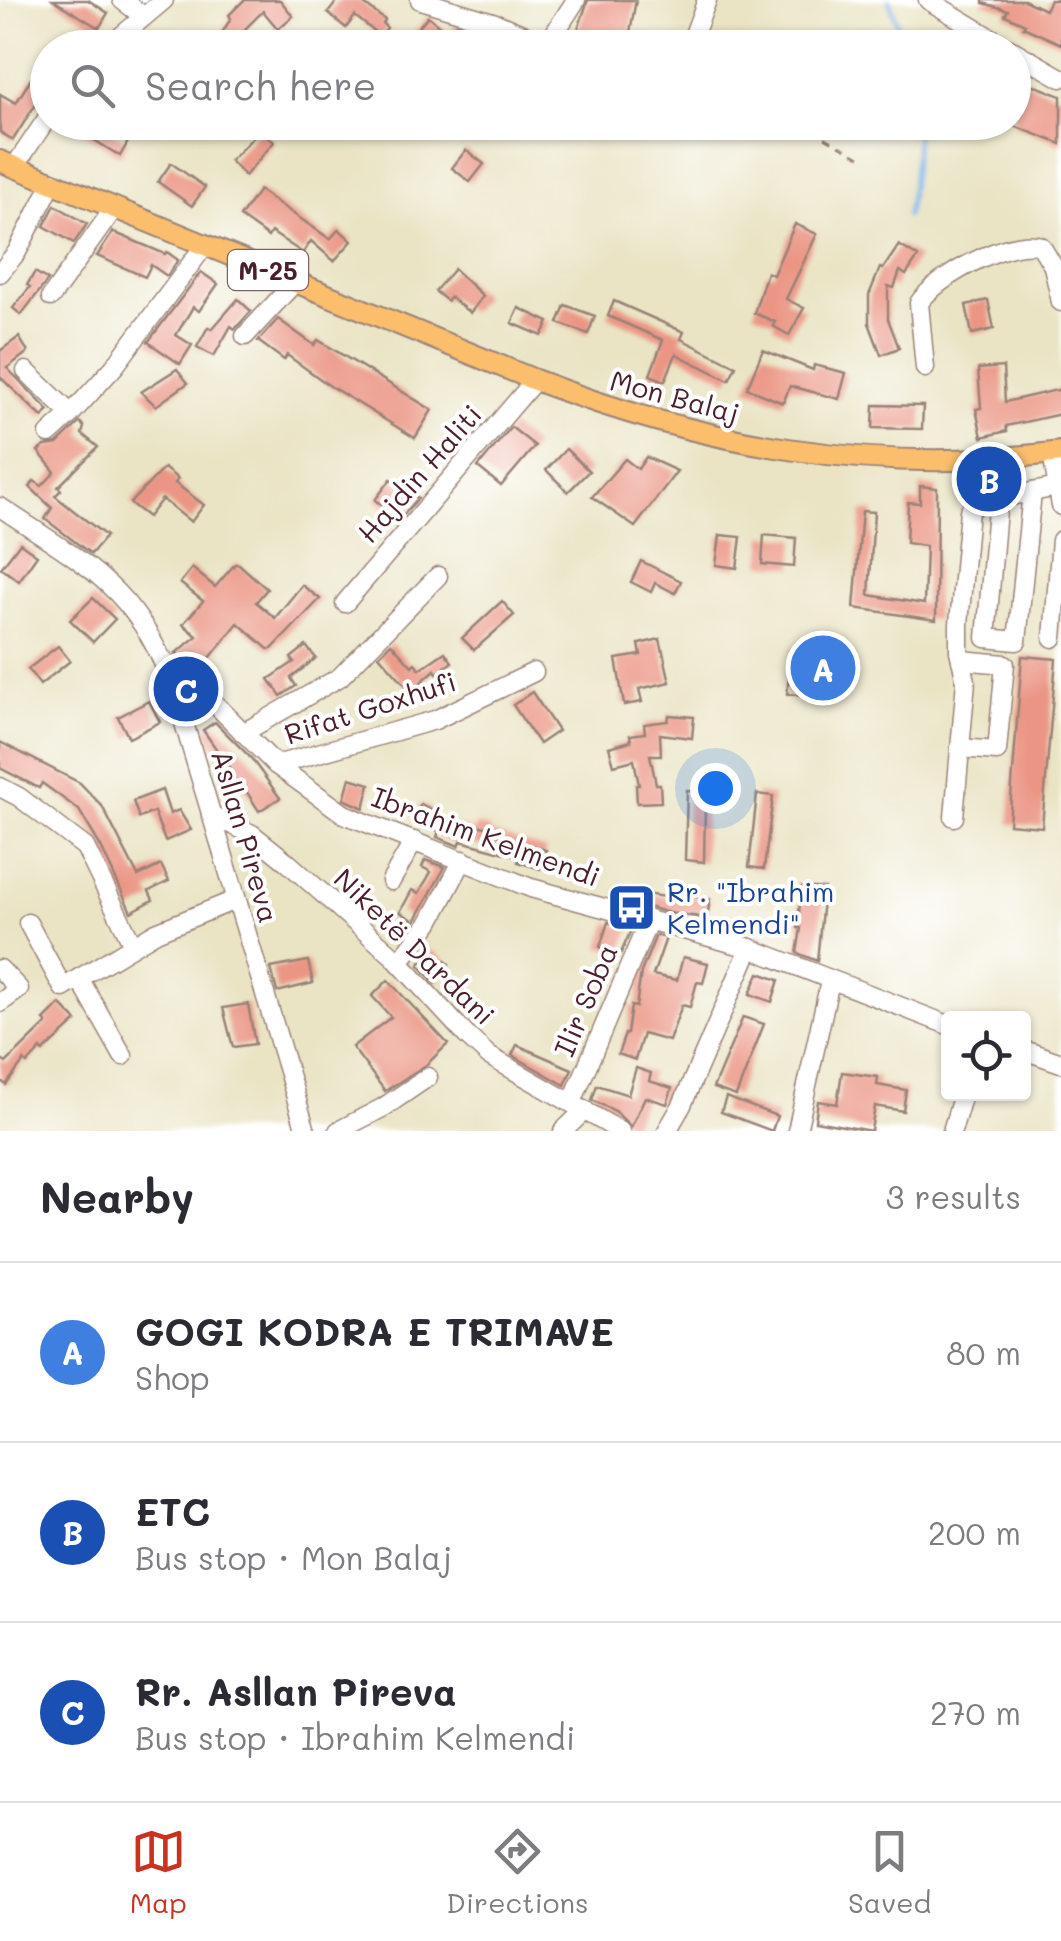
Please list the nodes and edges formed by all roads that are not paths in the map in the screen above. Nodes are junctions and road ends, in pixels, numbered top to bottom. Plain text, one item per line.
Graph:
1 (122, 0) edge
2 (164, 0) edge
3 (420, 0) edge
4 (576, 0) edge
5 (708, 0) edge
6 (928, 0) edge
7 (143, 16) junction
8 (127, 30) edge
9 (511, 30) edge
10 (559, 30) edge
11 (696, 30) edge
12 (979, 30) edge
13 (1031, 61) edge
14 (1061, 78) edge
15 (30, 137) edge
16 (7, 163) edge
17 (53, 181) junction
18 (115, 207) junction
19 (204, 244) junction
20 (0, 273) edge
21 (295, 282) junction
22 (51, 297) dead end
23 (1061, 302) edge
24 (245, 336) dead end
25 (925, 368) dead end
26 (26, 371) dead end
27 (536, 380) junction
28 (71, 414) junction
29 (49, 434) dead end
30 (1056, 452) edge
31 (1058, 486) junction
32 (1032, 492) junction
33 (998, 498) junction
34 (1061, 506) edge
35 (0, 507) edge
36 (1061, 540) edge
37 (438, 576) dead end
38 (345, 602) dead end
39 (1053, 638) dead end
40 (164, 659) junction
41 (961, 660) junction
42 (534, 672) dead end
43 (244, 733) junction
44 (960, 748) junction
45 (276, 766) junction
46 (0, 788) edge
47 (211, 815) junction
48 (954, 816) dead end
49 (414, 840) junction
50 (462, 860) junction
51 (391, 881) dead end
52 (235, 900) junction
53 (649, 920) junction
54 (28, 923) dead end
55 (133, 945) junction
56 (750, 948) junction
57 (398, 962) junction
58 (0, 969) edge
59 (79, 978) junction
60 (830, 981) junction
61 (0, 1002) edge
62 (941, 1023) edge
63 (1031, 1052) edge
64 (123, 1056) dead end
65 (1060, 1062) edge
66 (428, 1077) dead end
67 (961, 1101) edge
68 (579, 1106) junction
69 (306, 1131) edge
70 (338, 1131) edge
71 (563, 1131) edge
72 (620, 1131) edge
73 (668, 1131) edge
74 (797, 1131) edge
75 (952, 1131) edge

1 - 7 street
2 - 7 street
3 - 9 street
4 - 10 street
5 - 11 street
6 - 12 street
7 - 8 street
13 - 14 street
15 - 16 street
16 - 17 main road, Mon Balaj / M-25
17 - 18 main road, Mon Balaj / M-25
17 - 20 street
18 - 19 main road, Mon Balaj / M-25
18 - 22 street
19 - 21 main road, Mon Balaj / M-25
19 - 28 street
21 - 24 street
21 - 27 main road, Mon Balaj / M-25
23 - 25 street
26 - 28 street
27 - 30 main road, Mon Balaj / M-25
27 - 38 street, Hajdin Haliti
28 - 29 street
30 - 31 street
31 - 32 street
31 - 34 street
32 - 33 street
32 - 33 street
33 - 41 street
35 - 40 street, Asllan Pireva
36 - 39 street
37 - 43 street
40 - 43 street, Ibrahim Kelmendi
40 - 47 street, Asllan Pireva
41 - 44 street
41 - 44 street
42 - 45 street, Rifat Goxhufi
43 - 45 street, Ibrahim Kelmendi
44 - 48 street
45 - 49 street, Ibrahim Kelmendi
46 - 55 street
47 - 52 street, Asllan Pireva
47 - 57 street, Niketë Dardani
49 - 50 street, Ibrahim Kelmendi
49 - 51 street
50 - 53 street, Ibrahim Kelmendi
50 - 57 street
52 - 55 street
52 - 69 street, Asllan Pireva
53 - 56 street, Ibrahim Kelmendi
53 - 68 street, Ilir Soba
54 - 59 street
55 - 59 street
56 - 60 street, Ibrahim Kelmendi
56 - 73 street
57 - 68 street, Niketë Dardani
58 - 61 street
59 - 64 street
60 - 62 street, Ibrahim Kelmendi
60 - 74 street
63 - 65 street
66 - 70 street
67 - 75 street
68 - 71 street
68 - 72 street, Niketë Dardani

